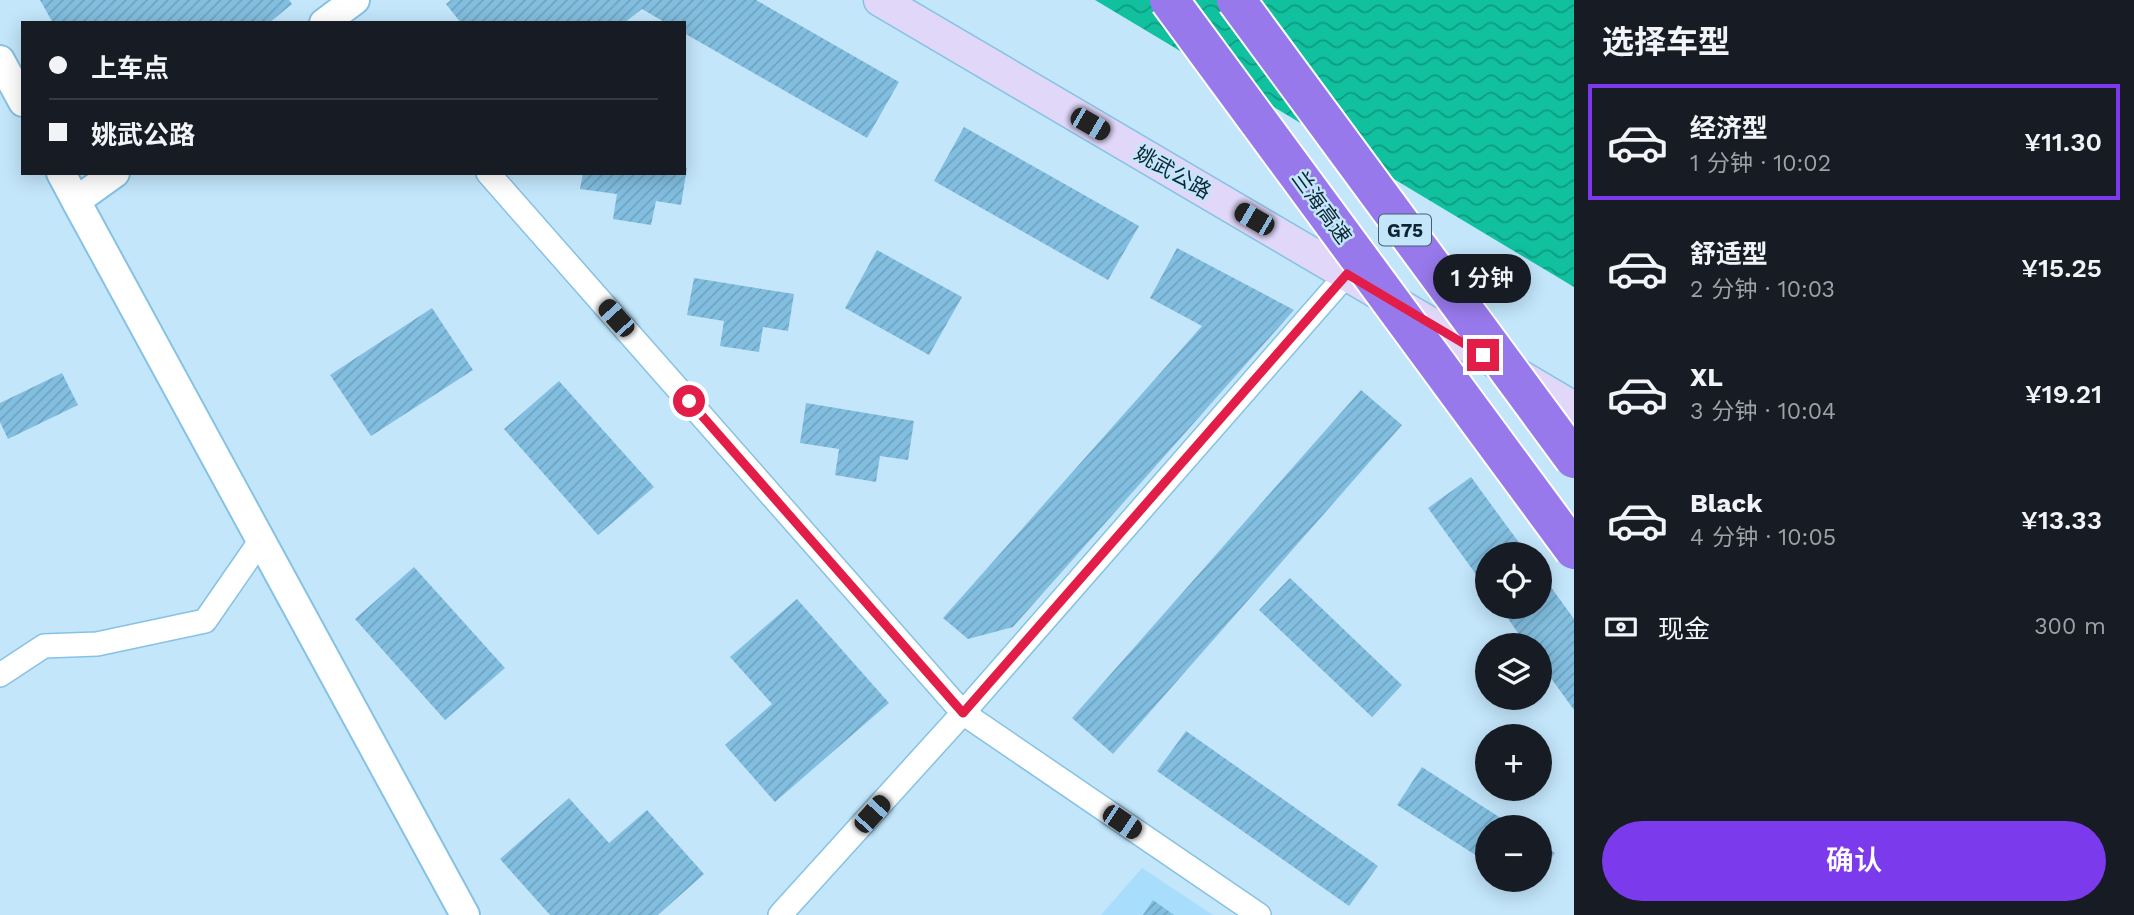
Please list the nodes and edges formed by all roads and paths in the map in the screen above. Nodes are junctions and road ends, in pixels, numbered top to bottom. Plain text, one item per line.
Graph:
1 (880, 0) edge
2 (1169, 0) edge
3 (1236, 0) edge
4 (0, 60) edge
5 (21, 98) edge
6 (62, 175) edge
7 (112, 175) edge
8 (490, 175) edge
9 (76, 201) junction
10 (1347, 274) junction
11 (1574, 408) edge
12 (1574, 460) edge
13 (261, 540) junction
14 (1574, 550) edge
15 (0, 675) edge
16 (963, 713) junction
17 (465, 915) edge
18 (780, 915) edge
19 (1259, 915) edge

1 - 10 main road, 姚武公路
2 - 14 highway, 兰海高速 / G75, bridge
3 - 12 highway, G75, bridge
4 - 5 street
6 - 9 street
7 - 9 street
8 - 16 street
9 - 13 street
10 - 11 main road, 姚武公路
10 - 16 street
13 - 15 street
13 - 17 street
16 - 18 street
16 - 19 street

